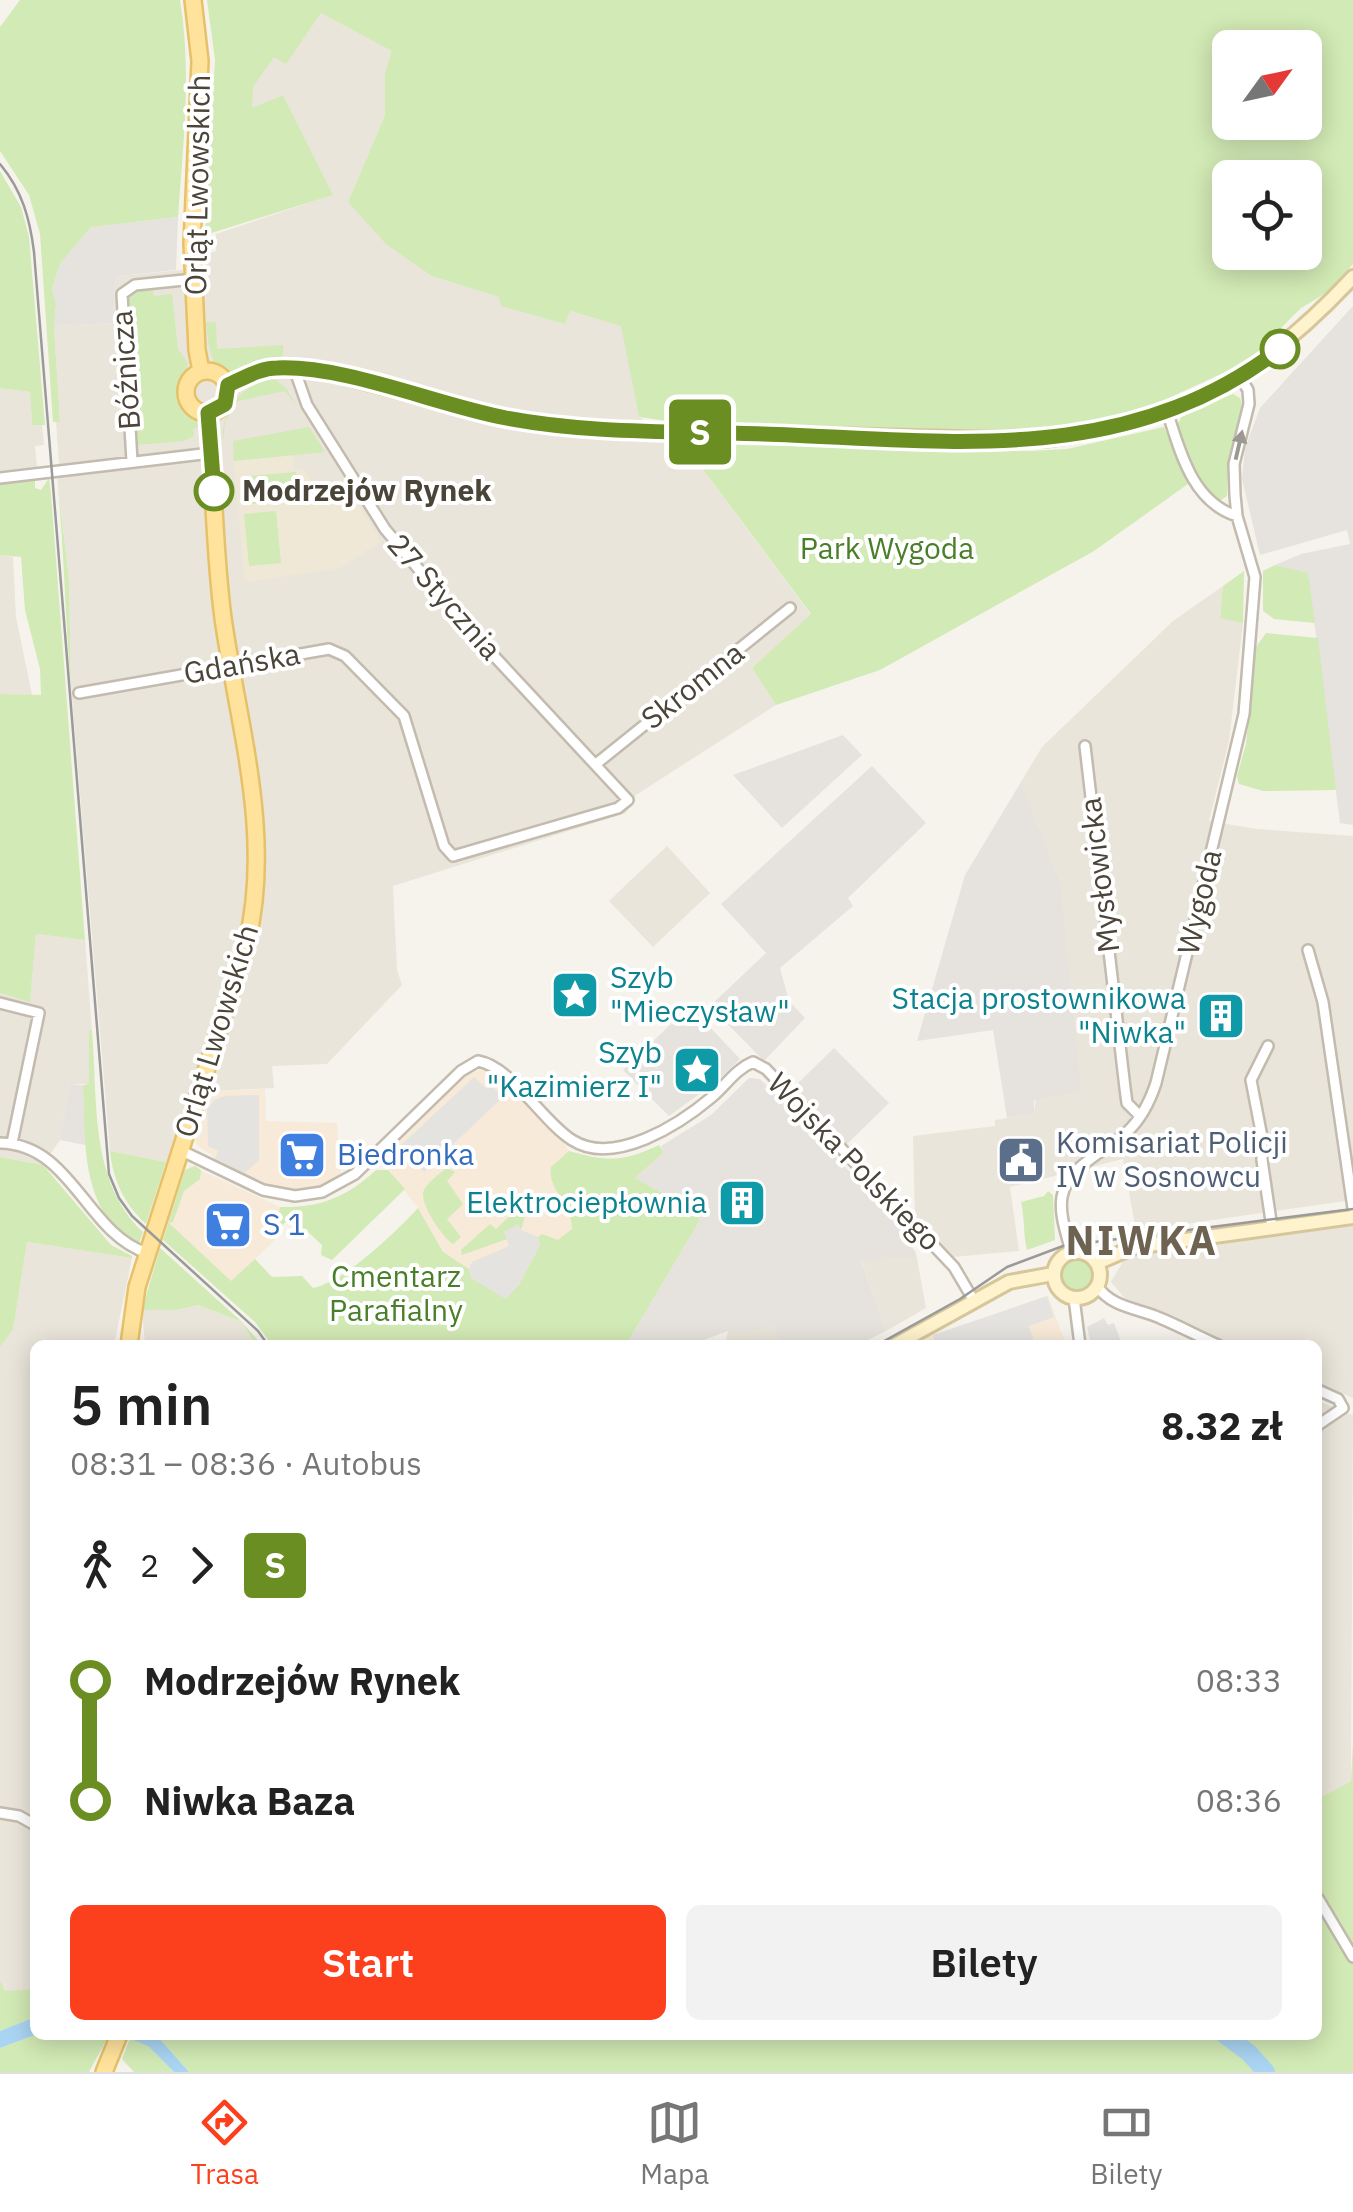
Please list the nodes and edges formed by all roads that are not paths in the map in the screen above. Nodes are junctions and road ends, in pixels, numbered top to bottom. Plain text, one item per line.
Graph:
1 (193, 0) edge
2 (1353, 277) edge
3 (194, 279) junction
4 (294, 368) junction
5 (201, 371) junction
6 (1240, 377) junction
7 (228, 385) junction
8 (1167, 411) junction
9 (208, 413) junction
10 (211, 453) junction
11 (132, 461) junction
12 (0, 478) edge
13 (1237, 516) junction
14 (790, 608) dead end
15 (231, 666) junction
16 (79, 694) dead end
17 (1085, 746) dead end
18 (596, 764) junction
19 (628, 800) joint
20 (1308, 950) dead end
21 (0, 1004) edge
22 (1268, 1046) dead end
23 (1140, 1116) junction
24 (0, 1142) edge
25 (12, 1143) junction
26 (180, 1150) junction
27 (1353, 1208) edge
28 (1353, 1217) edge
29 (1272, 1228) junction
30 (1071, 1252) junction
31 (147, 1253) junction
32 (1096, 1263) junction
33 (1053, 1274) junction
34 (1102, 1292) junction
35 (1074, 1298) junction
36 (974, 1301) junction
37 (129, 1340) edge
38 (904, 1340) edge
39 (1079, 1340) edge
40 (1207, 1340) edge
41 (1322, 1392) edge
42 (1348, 1408) edge
43 (1322, 1423) edge
44 (0, 1813) edge
45 (30, 1822) edge
46 (1322, 1905) edge
47 (1353, 1957) edge
48 (118, 2040) edge
49 (109, 2070) edge

1 - 3 main road, Orląt Lwowskich
2 - 6 street
3 - 5 main road, Orląt Lwowskich
3 - 11 street, Bóźnicza
4 - 7 street
4 - 8 street
4 - 18 street, 27 Stycznia
5 - 7 main road
5 - 9 main road
6 - 8 street
13 -> 6 street, Wygoda
7 - 9 main road
8 - 13 street
9 - 10 main road, Orląt Lwowskich
10 - 11 street
10 - 15 main road, Orląt Lwowskich
11 - 12 street
13 - 23 street, Wygoda
14 - 18 street, Skromna
15 - 16 street, Gdańska
15 - 19 street, Gdańska
15 - 26 main road, Orląt Lwowskich
17 - 23 street, Mysłowicka
18 - 19 street, 27 Stycznia
20 - 27 street
21 - 25 street
22 - 29 street
23 - 30 street, Wygoda
24 - 25 street
25 - 31 street
26 - 31 main road, Orląt Lwowskich
26 - 36 street, Wojska Polskiego
28 - 29 street
29 - 32 street
30 - 32 street
30 - 33 street
31 - 37 main road, Orląt Lwowskich
32 - 34 street
33 - 35 street
33 - 36 street
34 - 35 street
34 - 40 street
35 - 39 street
36 - 38 street
41 - 42 street
42 - 43 street
44 - 45 street
46 - 47 street
48 - 49 main road

